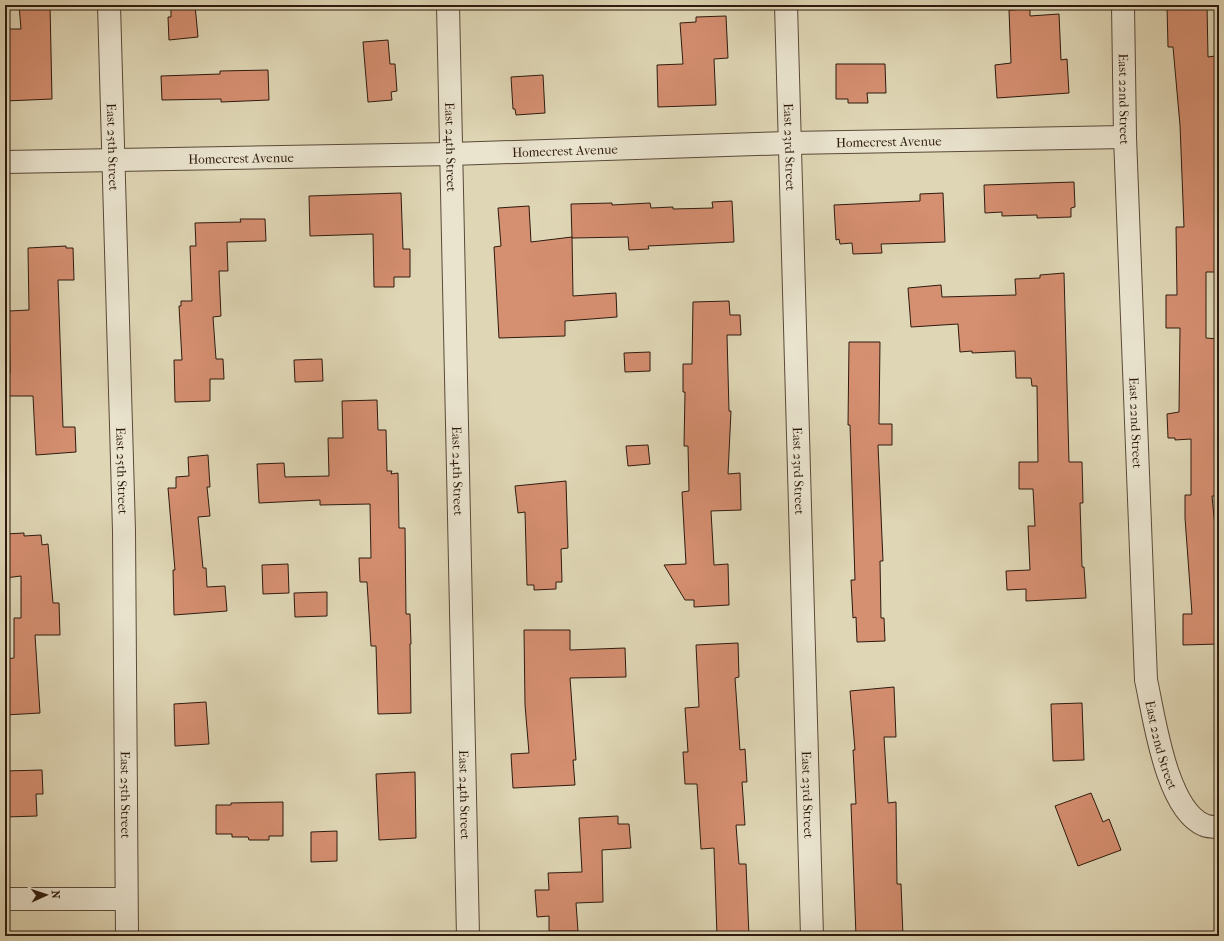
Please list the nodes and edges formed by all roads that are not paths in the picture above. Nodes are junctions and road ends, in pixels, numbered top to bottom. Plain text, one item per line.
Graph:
1 (109, 5) edge
2 (448, 5) edge
3 (786, 5) edge
4 (1123, 5) edge
5 (1126, 137) junction
6 (790, 143) junction
7 (451, 154) junction
8 (113, 161) junction
9 (5, 162) edge
10 (1211, 826) edge
11 (5, 899) edge
12 (126, 899) junction
13 (127, 936) edge
14 (468, 936) edge
15 (812, 936) edge

1 - 8 street, East 25th Street
2 - 7 street, East 24th Street
3 - 6 street, East 23rd Street
4 - 5 street, East 22nd Street
5 - 6 street, Homecrest Avenue
5 - 10 street, East 22nd Street
6 - 7 street, Homecrest Avenue
6 - 15 street, East 23rd Street
7 - 8 street, Homecrest Avenue
7 - 14 street, East 24th Street
8 - 9 street, Homecrest Avenue
8 - 12 street, East 25th Street
11 - 12 street
12 - 13 street, East 25th Street

